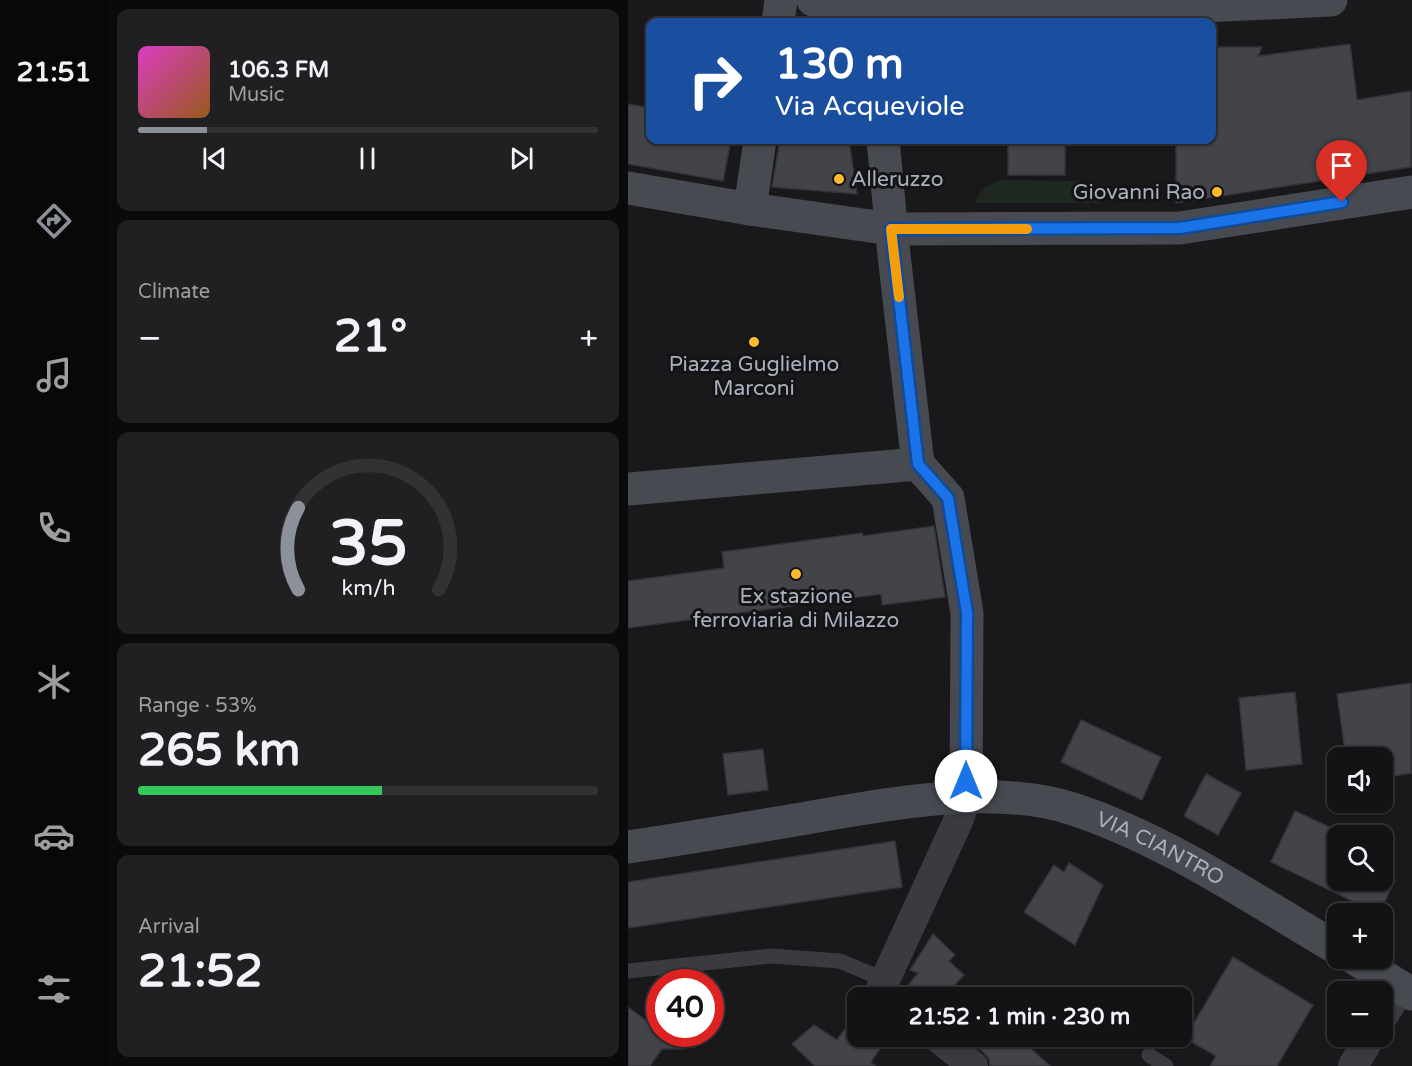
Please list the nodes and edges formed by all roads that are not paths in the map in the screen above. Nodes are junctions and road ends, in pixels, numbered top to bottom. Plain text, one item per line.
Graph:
1 (781, 0) edge
2 (813, 0) edge
3 (1331, 0) edge
4 (873, 15) edge
5 (779, 18) edge
6 (759, 144) edge
7 (883, 144) edge
8 (628, 188) edge
9 (1411, 192) edge
10 (750, 209) junction
11 (891, 229) junction
12 (918, 464) junction
13 (628, 489) edge
14 (966, 797) junction
15 (628, 848) edge
16 (1327, 943) edge
17 (1372, 969) edge
18 (628, 971) edge
19 (884, 987) edge
20 (888, 987) edge
21 (1406, 990) edge
22 (1393, 1005) edge
23 (950, 1047) edge
24 (1364, 1047) edge
25 (1149, 1055) dead end
26 (973, 1066) edge
27 (1166, 1066) edge
28 (1353, 1066) edge

1 - 5 street
2 - 4 street
3 - 4 street
6 - 10 street
7 - 11 street
8 - 10 street
9 - 11 street
10 - 11 street
11 - 12 street
12 - 13 street
12 - 14 street
14 - 15 street, VIA CIANTRO
14 - 16 street, VIA CIANTRO
14 - 20 street
17 - 21 street
18 - 19 lane
21 - 22 street
23 - 26 street
24 - 28 street
25 - 27 lane

